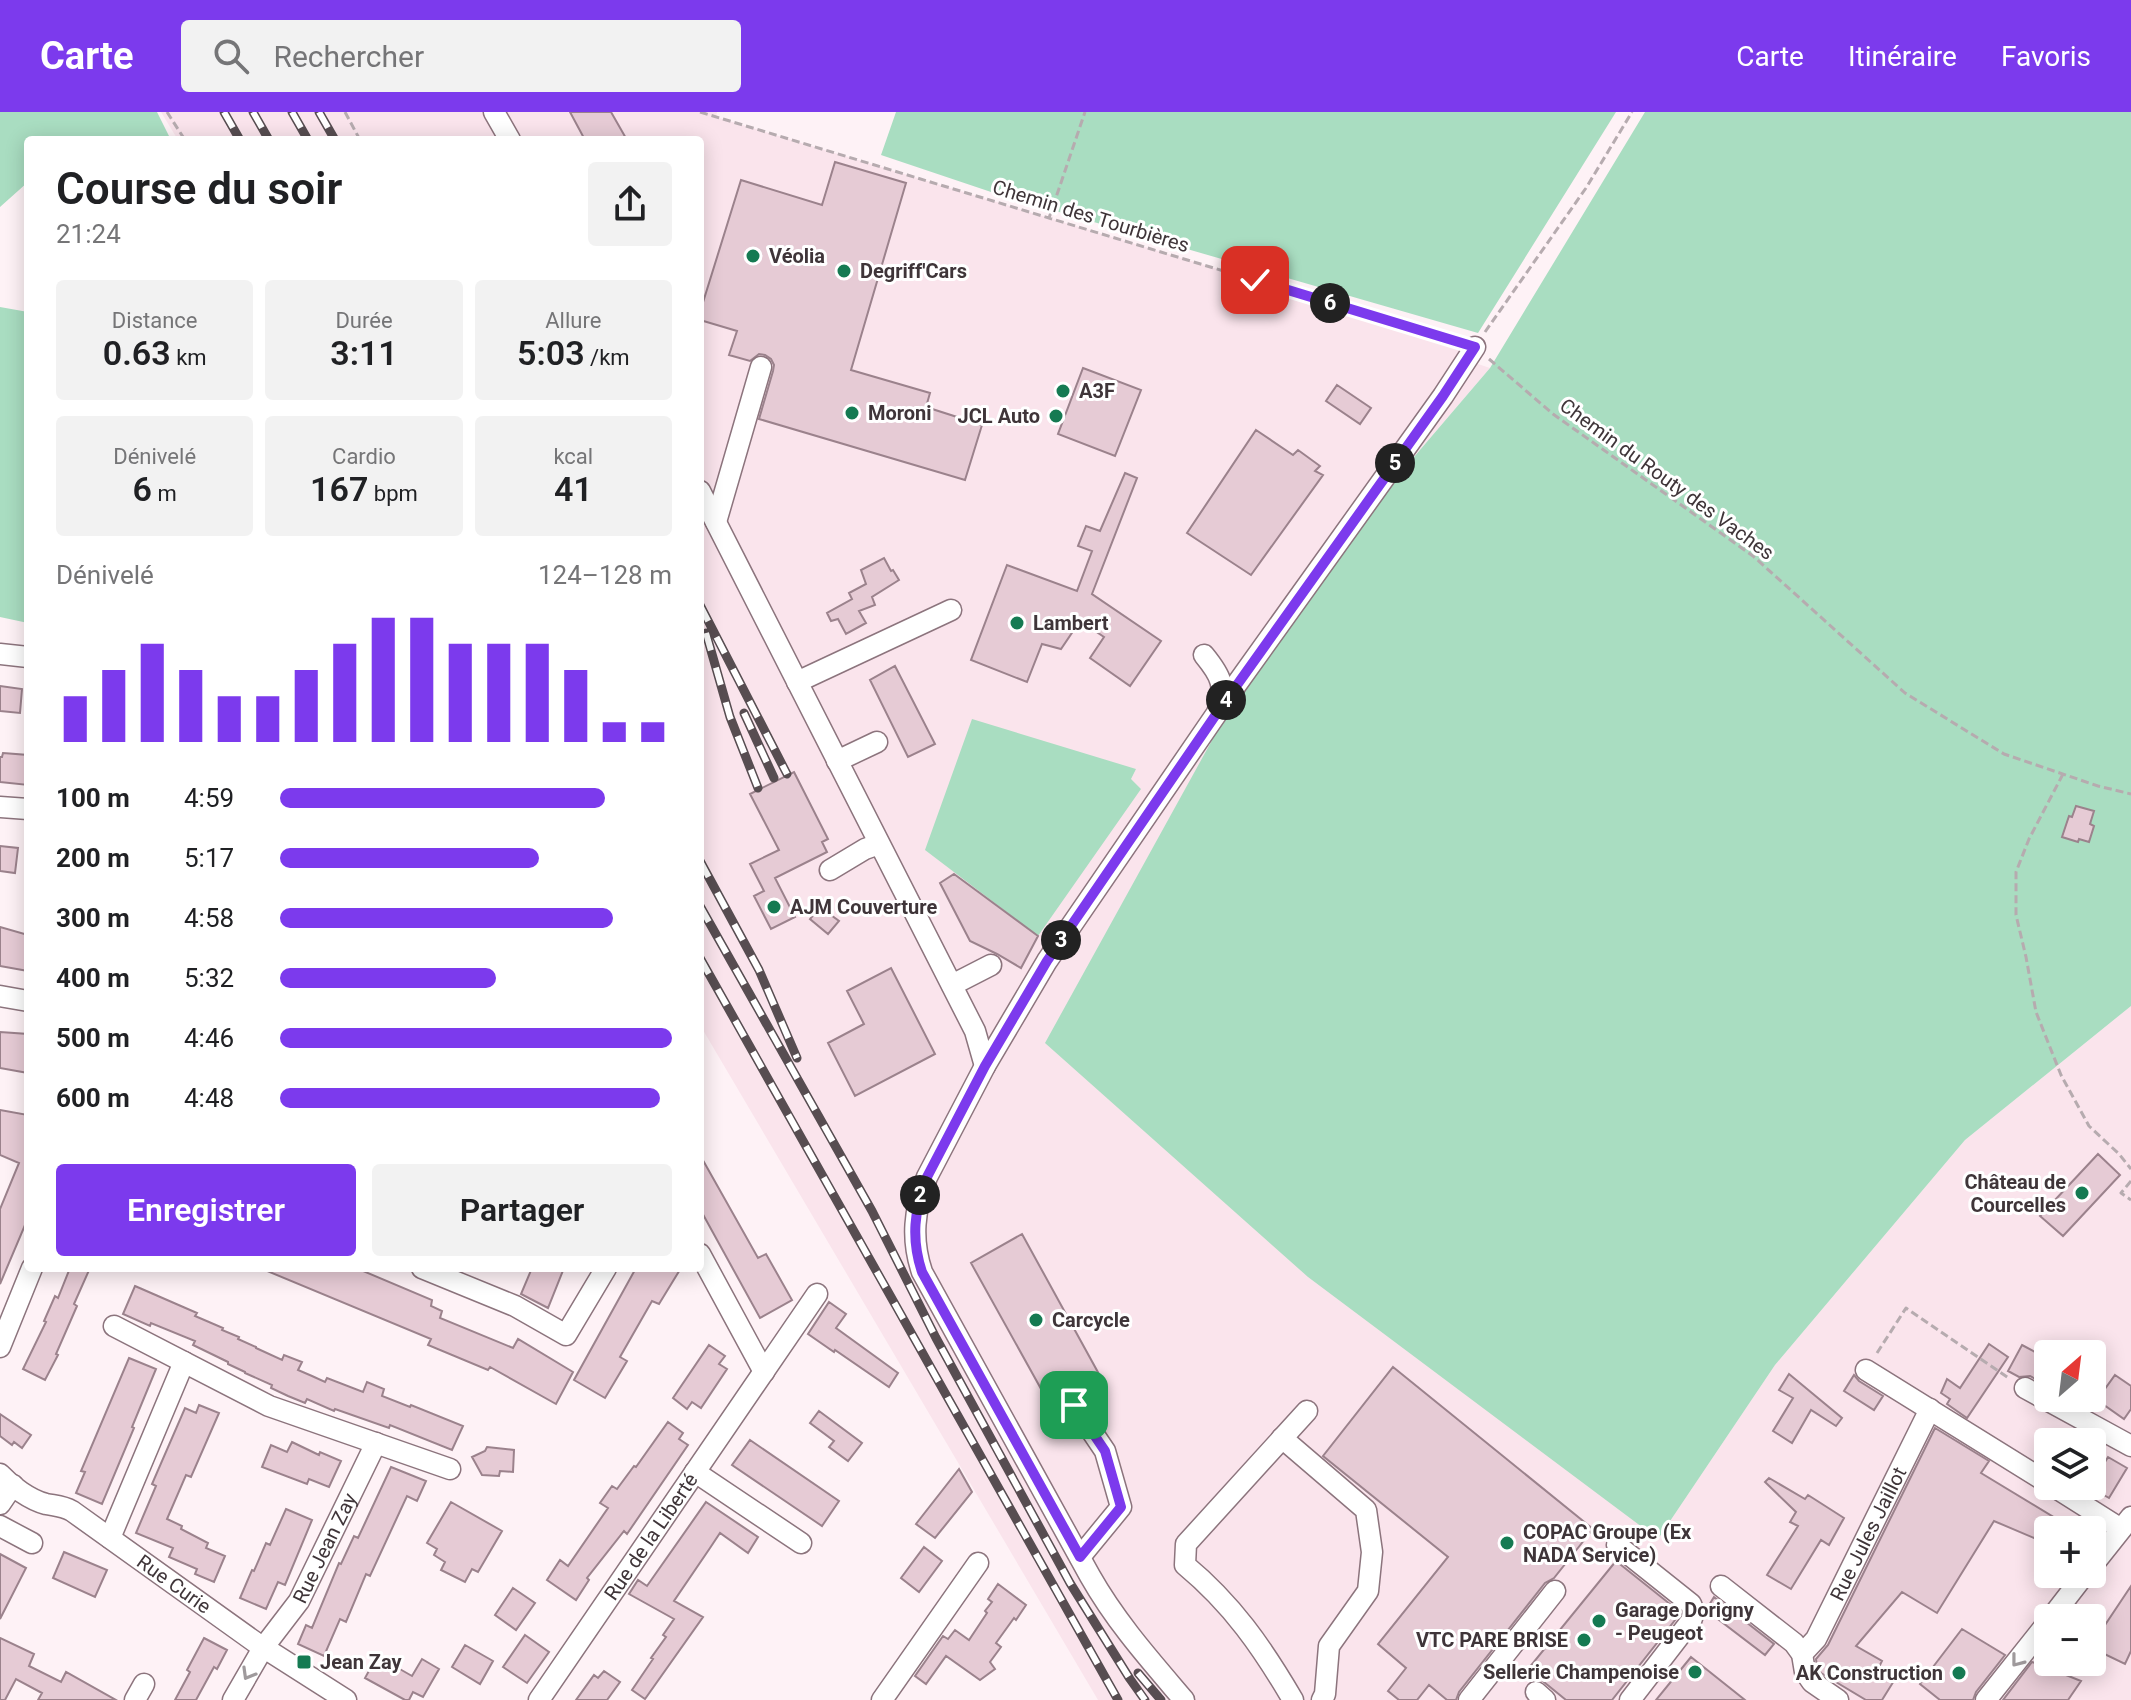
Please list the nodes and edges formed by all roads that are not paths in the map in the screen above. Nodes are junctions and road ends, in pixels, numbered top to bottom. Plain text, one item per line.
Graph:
1 (494, 112) edge
2 (508, 136) edge
3 (1475, 347) road end
4 (761, 367) dead end
5 (704, 499) edge
6 (716, 522) junction
7 (951, 610) dead end
8 (0, 654) edge
9 (1204, 655) dead end
10 (24, 657) edge
11 (797, 682) junction
12 (1217, 713) junction
13 (877, 742) dead end
14 (837, 761) junction
15 (0, 807) edge
16 (24, 809) edge
17 (879, 844) junction
18 (830, 870) dead end
19 (991, 965) dead end
20 (952, 985) junction
21 (0, 996) edge
22 (24, 1000) edge
23 (985, 1066) junction
24 (704, 1261) edge
25 (30, 1272) edge
26 (432, 1272) edge
27 (604, 1272) edge
28 (817, 1294) dead end
29 (114, 1326) dead end
30 (0, 1347) edge
31 (184, 1362) junction
32 (1866, 1370) road end
33 (764, 1372) junction
34 (2025, 1388) road end
35 (1074, 1405) dead end
36 (1930, 1409) junction
37 (1307, 1411) dead end
38 (1282, 1438) junction
39 (376, 1443) junction
40 (2131, 1446) edge
41 (450, 1469) dead end
42 (695, 1472) junction
43 (2034, 1474) edge
44 (6, 1480) edge
45 (2083, 1500) edge
46 (0, 1504) edge
47 (2128, 1522) edge
48 (0, 1526) edge
49 (110, 1538) junction
50 (32, 1543) dead end
51 (801, 1543) dead end
52 (1617, 1545) dead end
53 (2106, 1549) edge
54 (1080, 1557) junction
55 (978, 1563) dead end
56 (1721, 1586) dead end
57 (2074, 1588) edge
58 (1555, 1591) dead end
59 (2062, 1604) edge
60 (2034, 1639) edge
61 (263, 1648) junction
62 (1802, 1654) junction
63 (233, 1700) edge
64 (346, 1700) edge
65 (539, 1700) edge
66 (882, 1700) edge
67 (1184, 1700) edge
68 (1293, 1700) edge
69 (1322, 1700) edge
70 (1469, 1700) edge
71 (1630, 1700) edge
72 (1838, 1700) edge
73 (1986, 1700) edge

1 - 2 street
3 - 12 street
4 - 6 street
5 - 6 street
6 - 11 street
7 - 11 street
8 - 10 street
9 - 12 street
11 - 14 street
12 - 23 street
13 - 14 street
14 - 17 street
15 - 16 street
17 - 18 street
17 - 20 street
19 - 20 street
20 - 23 street
21 - 22 street
23 - 54 street
24 - 33 street
25 - 30 street
26 - 27 street
28 - 33 street, Rue de la Liberté
29 - 31 street
31 - 39 street
31 - 49 street
32 - 36 street
33 - 42 street, Rue de la Liberté
34 - 40 street
35 - 54 street
36 - 43 street
36 - 62 street, Rue Jules Jaillot
37 - 38 street
38 - 68 street
38 - 69 street
39 - 41 street
39 - 61 street, Rue Jean Zay
42 - 51 street
42 - 65 street, Rue de la Liberté
44 - 46 street
44 - 49 street, Rue Curie
45 - 47 street
47 - 53 street
48 - 50 street
49 - 61 street, Rue Curie
52 - 71 street
54 - 67 street
55 - 66 street
56 - 62 street
57 - 59 street
58 - 70 street
60 -> 73 street
61 -> 63 street, Rue Jean Zay
61 - 64 street, Rue Curie
62 - 72 street

